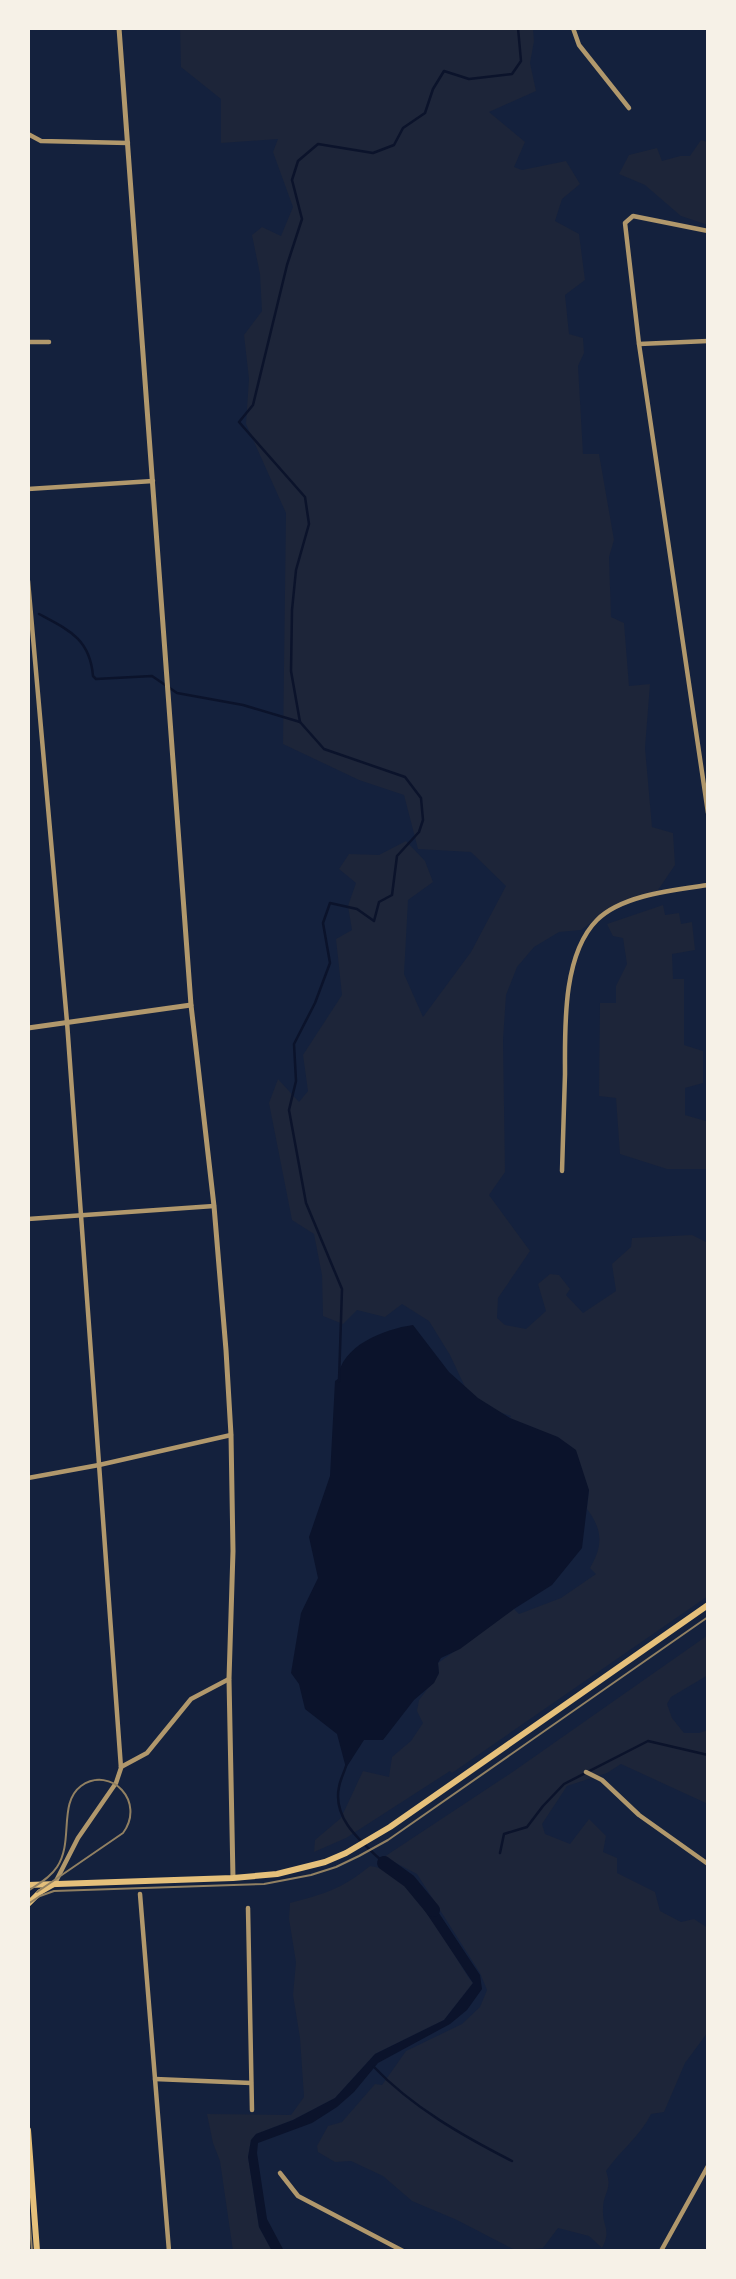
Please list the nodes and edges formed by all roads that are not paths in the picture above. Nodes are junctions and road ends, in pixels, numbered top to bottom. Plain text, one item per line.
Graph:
1 (119, 28) edge
2 (573, 28) edge
3 (629, 108) dead end
4 (28, 134) edge
5 (128, 143) junction
6 (708, 231) edge
7 (708, 341) edge
8 (28, 342) edge
9 (49, 342) dead end
10 (639, 344) junction
11 (153, 481) junction
12 (28, 489) edge
13 (28, 581) edge
14 (708, 814) edge
15 (708, 885) edge
16 (191, 1005) junction
17 (67, 1022) junction
18 (28, 1028) edge
19 (562, 1171) dead end
20 (214, 1206) junction
21 (80, 1216) junction
22 (28, 1219) edge
23 (231, 1435) junction
24 (99, 1465) junction
25 (28, 1478) edge
26 (708, 1605) edge
27 (229, 1679) junction
28 (121, 1768) junction
29 (586, 1772) dead end
30 (708, 1864) edge
31 (233, 1878) junction
32 (55, 1883) junction
33 (28, 1885) edge
34 (140, 1894) dead end
35 (28, 1904) edge
36 (248, 1908) dead end
37 (155, 2079) junction
38 (251, 2083) junction
39 (252, 2110) dead end
40 (28, 2130) edge
41 (708, 2166) edge
42 (280, 2174) dead end
43 (37, 2251) edge
44 (170, 2251) edge
45 (404, 2251) edge
46 (661, 2251) edge

1 - 5 street
2 - 3 street
4 - 5 street
5 - 11 street
6 - 10 street
7 - 10 street
8 - 9 street
10 - 14 street
11 - 12 street
11 - 16 street
13 - 17 street
15 - 19 street
16 - 17 street
16 - 20 street
17 - 18 street
17 - 21 street
20 - 21 street
20 - 23 street
21 - 22 street
21 - 24 street
23 - 24 street
23 - 27 street
24 - 25 street
24 - 28 street
26 - 31 main road
27 - 28 street
27 - 31 street
28 - 32 street
29 - 30 street
31 - 32 main road
32 - 33 main road
32 - 35 main road
34 - 37 street
36 - 38 street
37 - 38 street
37 - 44 street
38 - 39 street
40 - 43 main road
41 - 46 street
42 - 45 street

